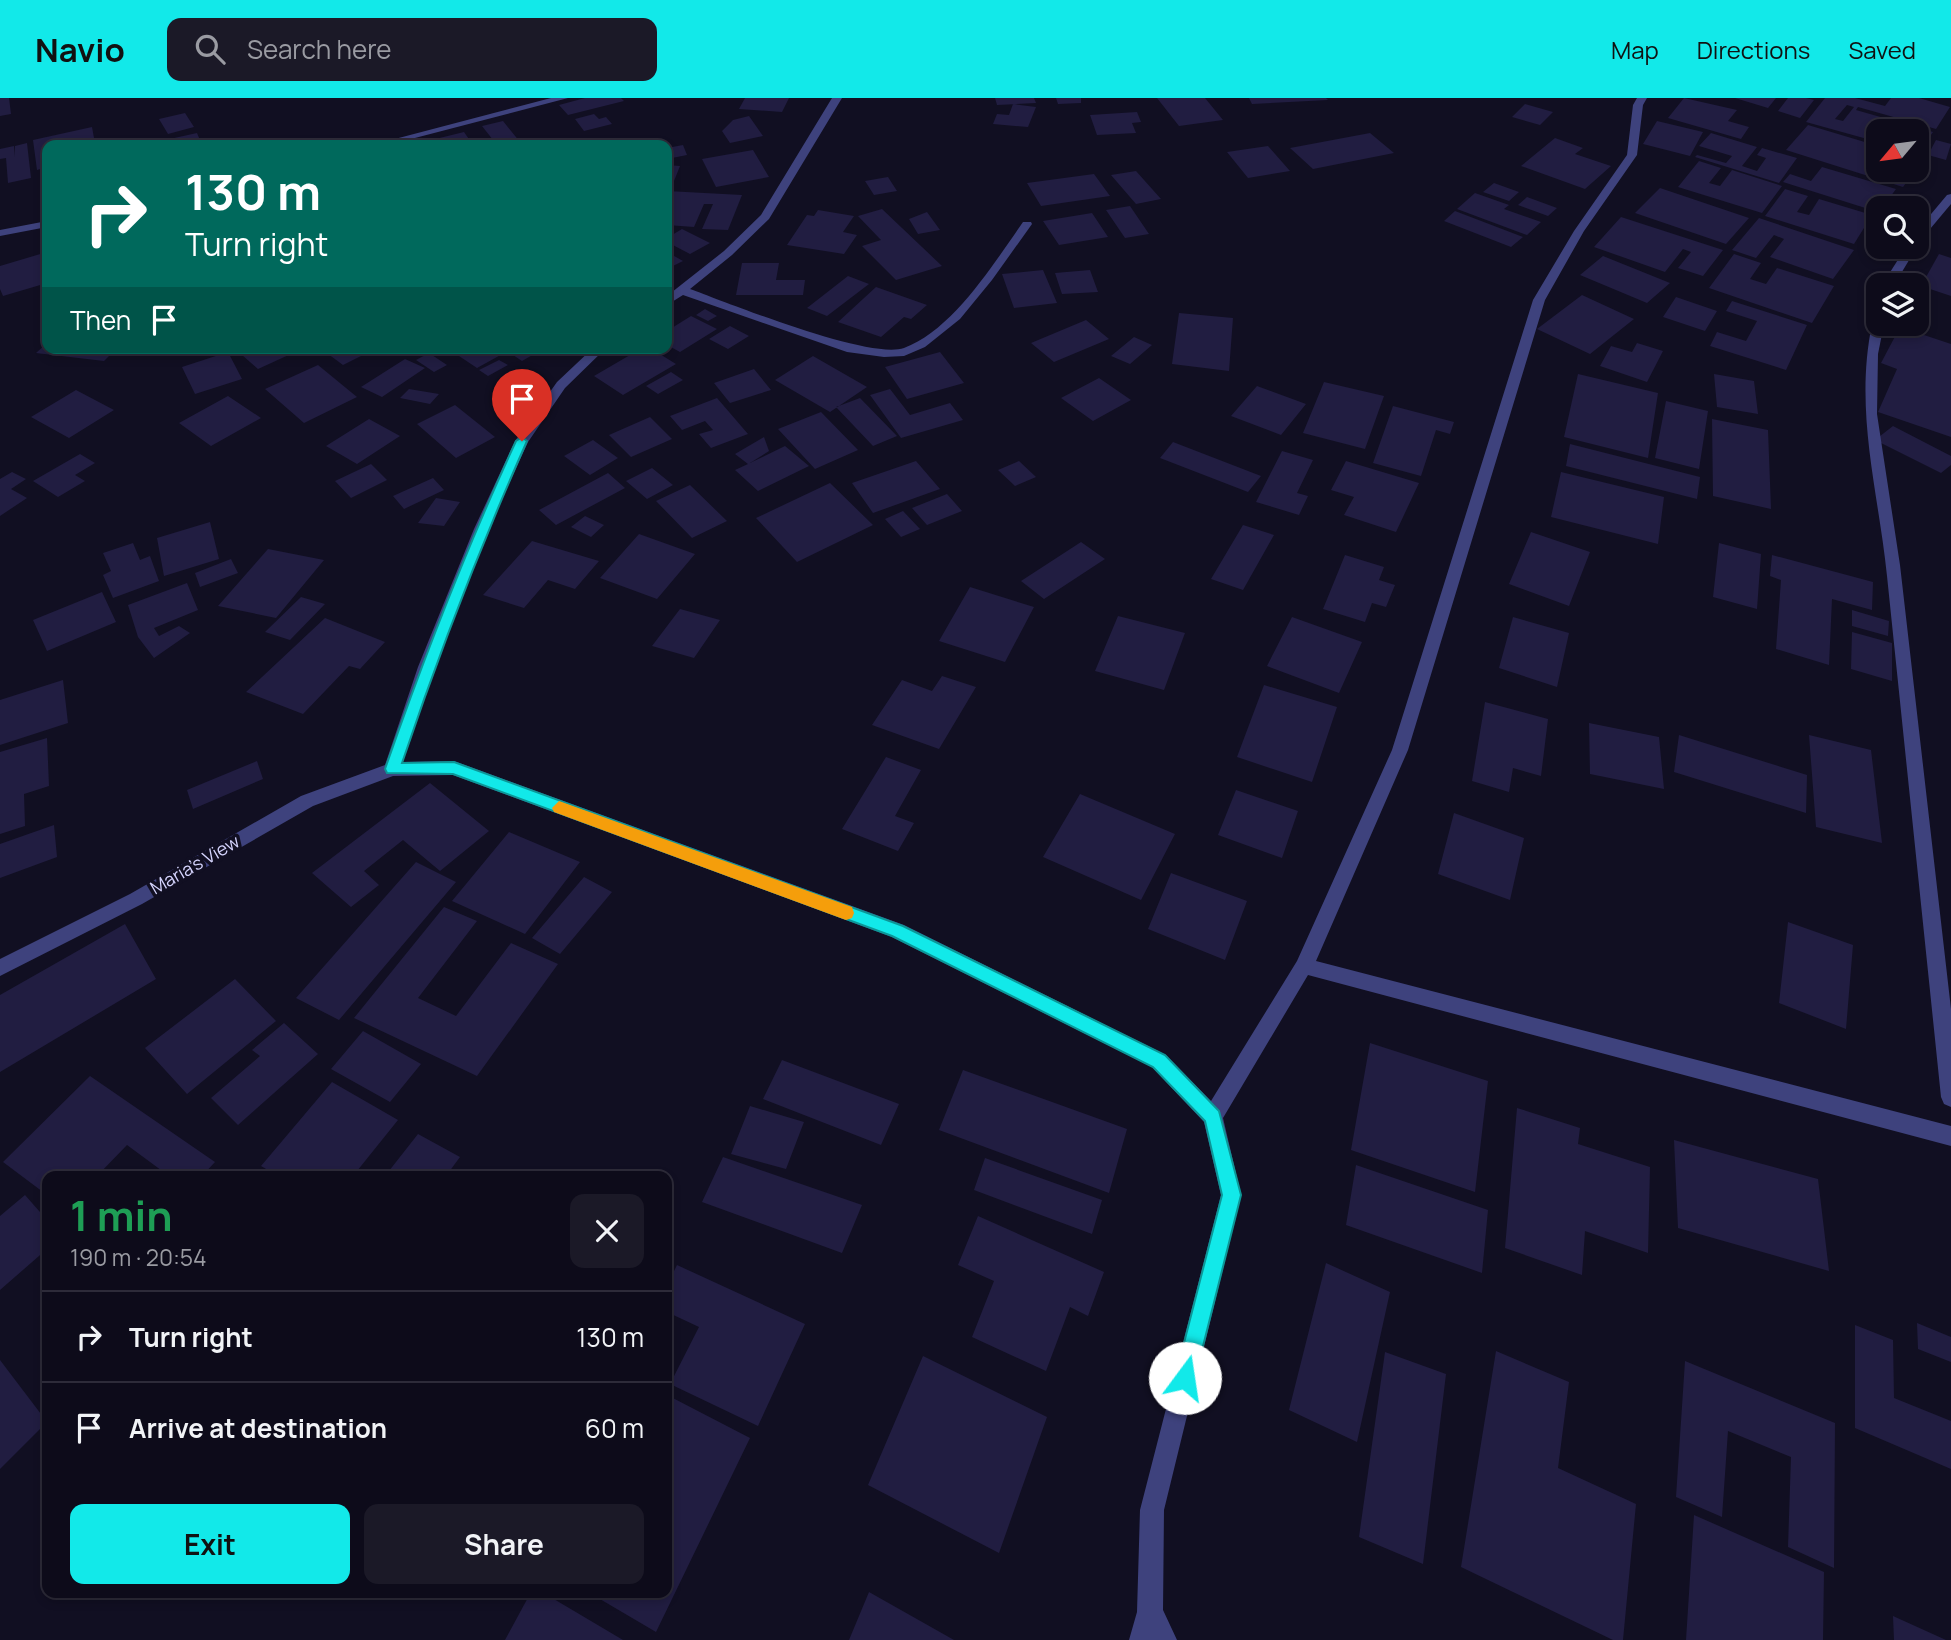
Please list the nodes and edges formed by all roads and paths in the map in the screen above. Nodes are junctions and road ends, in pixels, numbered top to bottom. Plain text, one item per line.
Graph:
1 (563, 98) edge
2 (837, 98) edge
3 (1642, 98) edge
4 (397, 140) edge
5 (1951, 197) edge
6 (1929, 223) edge
7 (1027, 224) dead end
8 (42, 225) edge
9 (0, 233) edge
10 (683, 291) junction
11 (672, 299) edge
12 (1875, 336) edge
13 (594, 354) edge
14 (392, 769) junction
15 (1304, 966) junction
16 (0, 968) edge
17 (1951, 1097) edge
18 (1213, 1117) junction
19 (1951, 1136) edge
20 (1150, 1612) junction
21 (1142, 1640) edge
22 (1164, 1640) edge

1 - 4 street
2 - 10 street
3 - 15 street
5 - 6 street
7 - 10 street
8 - 9 street
10 - 11 street
12 - 17 street
13 - 14 street
14 - 16 street, Maria's View
14 - 18 street, Maria's View
15 - 18 street
15 - 19 street
18 - 20 street
20 - 21 street
20 - 22 street

